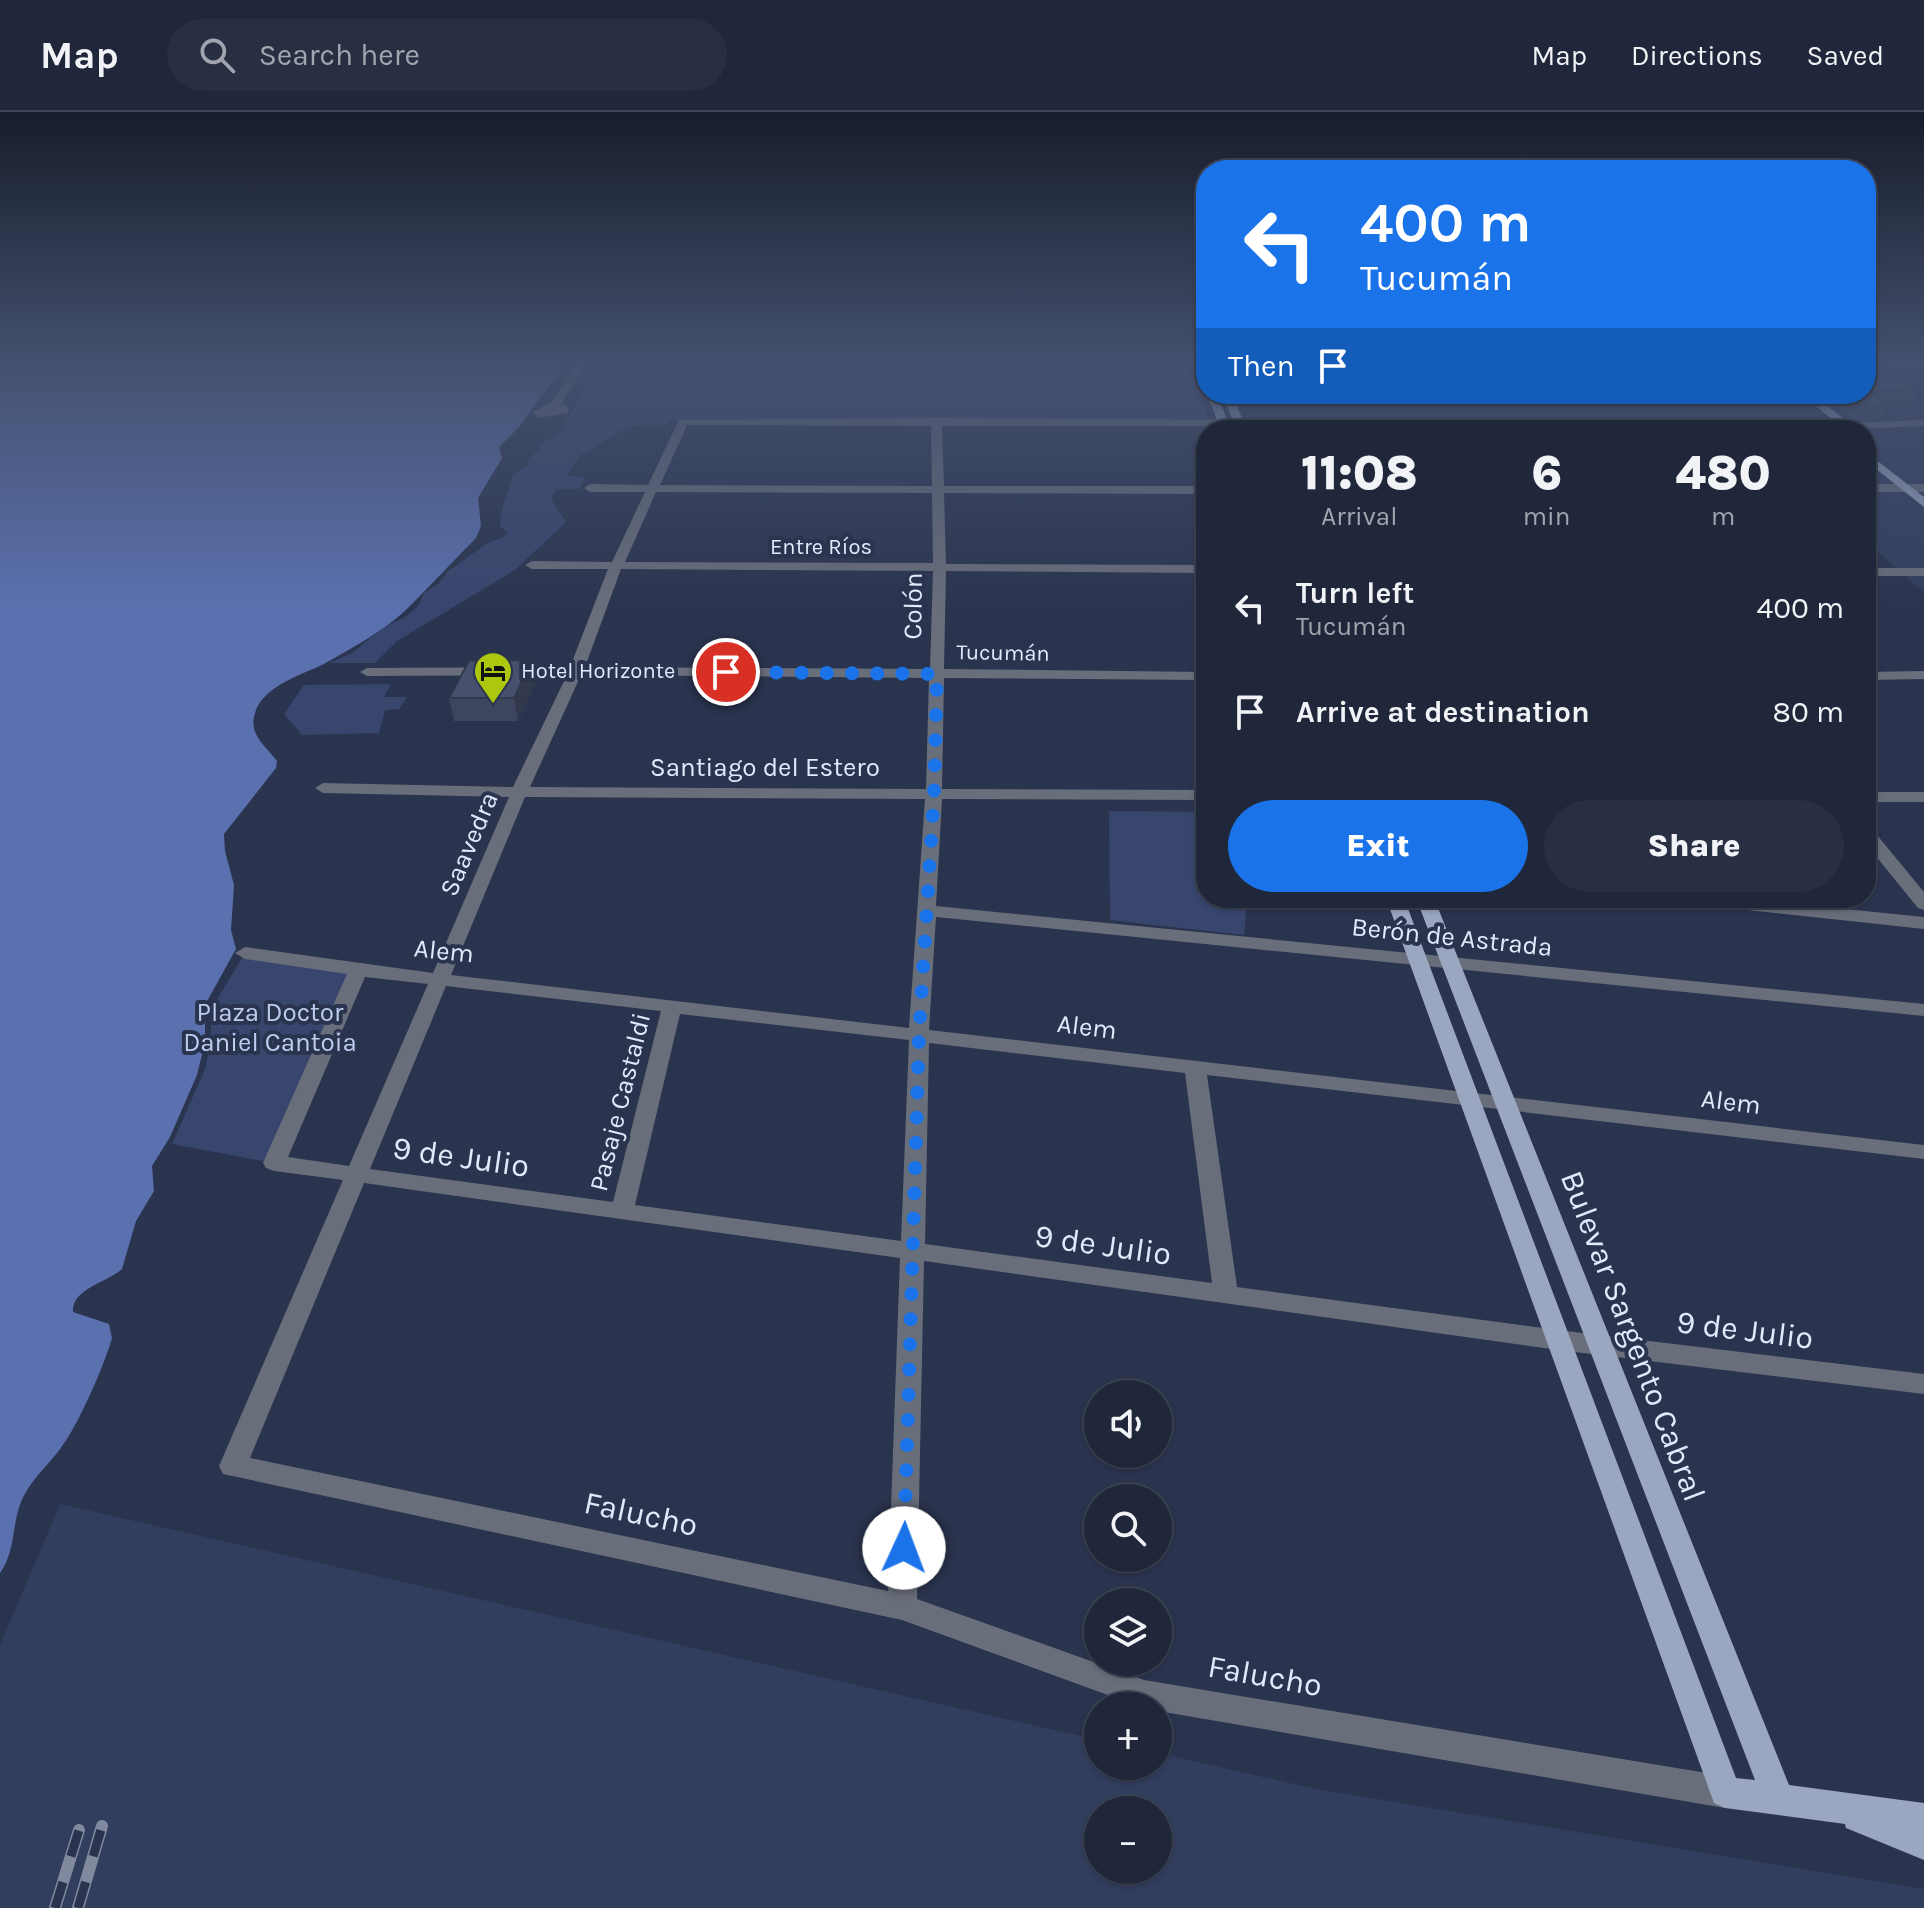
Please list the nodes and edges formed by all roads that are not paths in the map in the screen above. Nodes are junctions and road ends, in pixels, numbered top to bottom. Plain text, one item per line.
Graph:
1 (673, 444) edge
2 (937, 444) edge
3 (1876, 449) edge
4 (1876, 463) edge
5 (590, 488) dead end
6 (1876, 488) edge
7 (1906, 488) junction
8 (1924, 488) edge
9 (652, 489) junction
10 (938, 490) junction
11 (1196, 490) edge
12 (1924, 503) edge
13 (532, 565) dead end
14 (616, 566) junction
15 (940, 568) junction
16 (1196, 569) edge
17 (1876, 572) edge
18 (1924, 572) edge
19 (576, 671) junction
20 (367, 672) dead end
21 (937, 674) junction
22 (1924, 675) edge
23 (1196, 676) edge
24 (1876, 676) edge
25 (323, 788) dead end
26 (519, 792) junction
27 (934, 794) junction
28 (1196, 795) edge
29 (1876, 797) edge
30 (1924, 797) edge
31 (1876, 845) edge
32 (1924, 904) edge
33 (1399, 908) edge
34 (1429, 908) edge
35 (1779, 908) edge
36 (927, 911) junction
37 (1924, 923) edge
38 (245, 953) dead end
39 (1417, 959) junction
40 (1450, 962) junction
41 (358, 970) junction
42 (440, 978) junction
43 (672, 1006) junction
44 (1924, 1010) edge
45 (919, 1035) junction
46 (1195, 1068) junction
47 (1469, 1100) junction
48 (1506, 1104) junction
49 (1924, 1152) edge
50 (357, 1175) junction
51 (622, 1211) junction
52 (913, 1251) junction
53 (1226, 1294) junction
54 (1558, 1340) junction
55 (1600, 1345) junction
56 (1924, 1384) edge
57 (233, 1466) joint
58 (902, 1607) junction
59 (1725, 1792) junction
60 (1778, 1799) junction
61 (1828, 1805) junction
62 (1924, 1819) edge
63 (1924, 1844) edge

1 - 9 street, Saavedra
2 - 10 street, Colón
3 - 8 main road
4 - 7 main road
5 - 9 street
6 - 7 street
7 - 8 street
7 - 12 main road
9 - 10 street
9 - 14 street, Saavedra
10 - 11 street
10 - 15 street, Colón
13 - 14 street, Entre Ríos
14 - 15 street, Entre Ríos
14 - 19 street, Saavedra
15 - 16 street, Entre Ríos
15 - 21 street, Colón
17 - 18 street
19 - 20 street, Tucumán
19 - 21 street, Tucumán
19 - 26 street, Saavedra
21 - 23 street, Tucumán
21 - 27 street, Colón
22 - 24 street
25 - 26 street, Santiago del Estero
26 - 27 street, Santiago del Estero
26 - 42 street, Saavedra
27 - 28 street, Santiago del Estero
27 - 36 street, Colón
29 - 30 street
31 - 32 street
33 - 39 main road
34 - 40 main road, Bulevar Sargento Cabral
35 - 37 street
36 - 39 street, Berón de Astrada
36 - 45 street, Colón
38 - 41 street, Alem
39 - 40 street, Berón de Astrada
39 - 47 main road
40 - 44 street, Berón de Astrada
40 - 48 main road, Bulevar Sargento Cabral
41 - 42 street, Alem
41 - 50 street, 9 de Julio
42 - 43 street, Alem
42 - 50 street, Saavedra
43 - 45 street, Alem
43 - 51 street, Pasaje Castaldi
45 - 46 street, Alem
45 - 52 street, Colón
46 - 47 street, Alem
46 - 53 street
47 - 48 street, Alem
47 - 54 main road
48 - 49 street, Alem
48 - 55 main road, Bulevar Sargento Cabral
50 - 51 street, 9 de Julio
50 - 57 street, Saavedra
51 - 52 street, 9 de Julio
52 - 53 street, 9 de Julio
52 - 58 street, Colón
53 - 54 street, 9 de Julio
54 - 55 street, 9 de Julio
54 - 59 main road
55 - 56 street, 9 de Julio
55 - 60 main road, Bulevar Sargento Cabral
57 - 58 street, Falucho
58 - 59 street, Falucho
59 - 60 main road, Falucho
60 - 61 main road, Falucho
61 - 62 main road, Falucho
61 - 63 main road, Falucho

